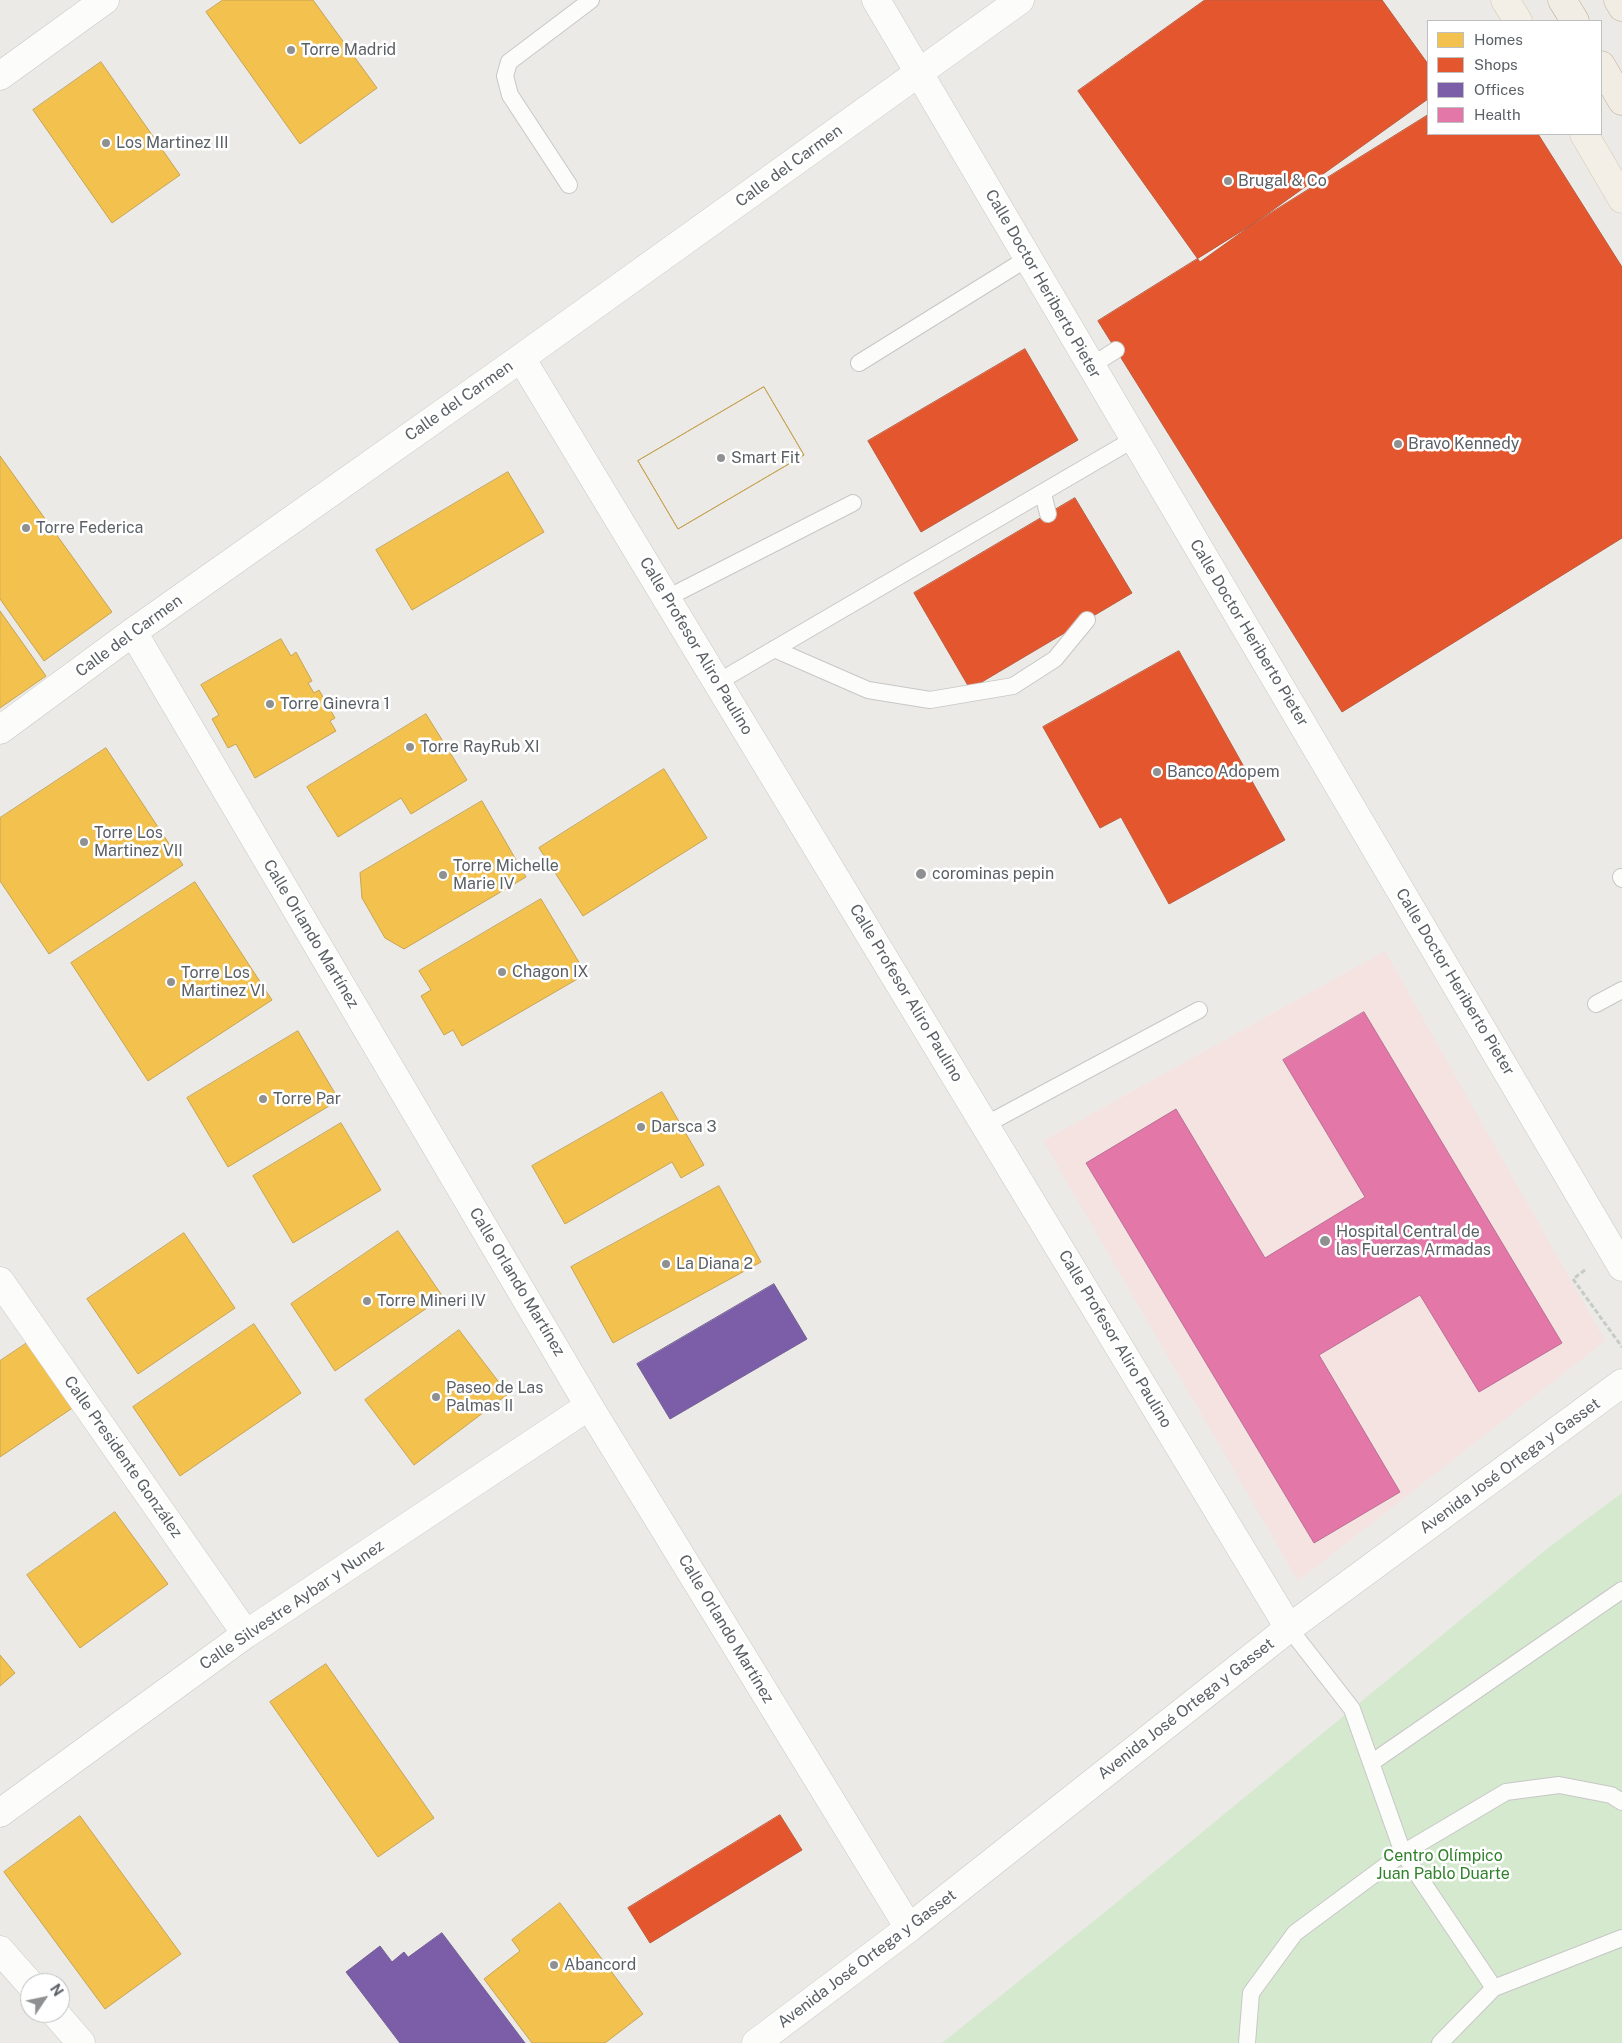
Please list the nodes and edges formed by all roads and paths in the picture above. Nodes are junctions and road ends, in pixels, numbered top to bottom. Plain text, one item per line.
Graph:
1 (105, 0) edge
2 (591, 0) edge
3 (876, 0) edge
4 (1020, 0) edge
5 (1505, 0) edge
6 (1562, 0) edge
7 (1618, 0) edge
8 (1622, 7) edge
9 (1517, 20) edge
10 (1574, 20) edge
11 (1602, 67) edge
12 (919, 72) junction
13 (0, 76) edge
14 (1622, 101) edge
15 (1585, 135) edge
16 (569, 185) dead end
17 (1622, 199) edge
18 (1028, 258) junction
19 (1116, 350) dead end
20 (522, 358) junction
21 (859, 363) dead end
22 (1091, 366) junction
23 (1134, 439) junction
24 (1043, 493) junction
25 (853, 503) dead end
26 (1048, 514) dead end
27 (667, 598) junction
28 (1087, 620) dead end
29 (133, 632) junction
30 (774, 649) junction
31 (718, 682) junction
32 (0, 730) edge
33 (1622, 990) edge
34 (1596, 1004) dead end
35 (1199, 1010) dead end
36 (985, 1124) junction
37 (1622, 1266) edge
38 (1573, 1279) dead end
39 (0, 1281) edge
40 (1622, 1348) edge
41 (1622, 1384) edge
42 (589, 1406) junction
43 (1622, 1590) edge
44 (1289, 1628) junction
45 (246, 1634) junction
46 (1371, 1762) junction
47 (1622, 1802) edge
48 (0, 1813) edge
49 (1403, 1853) junction
50 (909, 1928) junction
51 (1622, 1938) edge
52 (0, 1950) edge
53 (20, 1973) edge
54 (1494, 1988) junction
55 (64, 2023) edge
56 (81, 2043) edge
57 (756, 2043) edge
58 (1246, 2043) edge
59 (1440, 2043) edge

1 - 13 street
2 - 16 lane
3 - 12 street, Calle Doctor Heriberto Pieter
4 - 12 street
5 - 9 main road
6 - 10 highway
7 - 8 highway
11 - 14 highway
12 - 18 street, Calle Doctor Heriberto Pieter
12 - 20 street, Calle del Carmen
15 - 17 main road
18 - 21 lane
18 - 22 street, Calle Doctor Heriberto Pieter
19 - 22 lane
20 - 27 street, Calle Profesor Aliro Paulino
20 - 29 street, Calle del Carmen
22 - 23 street, Calle Doctor Heriberto Pieter
23 - 24 lane
23 - 37 street, Calle Doctor Heriberto Pieter
24 - 26 lane
24 - 30 lane
25 - 27 lane
27 - 31 street, Calle Profesor Aliro Paulino
28 - 30 lane
29 - 32 street, Calle del Carmen
29 - 42 street, Calle Orlando Martínez
30 - 31 lane
31 - 36 street, Calle Profesor Aliro Paulino
33 - 34 lane
35 - 36 lane
36 - 44 street, Calle Profesor Aliro Paulino
38 - 40 path
39 - 45 street, Calle Presidente González
41 - 44 street, Avenida José Ortega y Gasset
42 - 45 street, Calle Silvestre Aybar y Nunez
42 - 50 street, Calle Orlando Martínez
43 - 46 lane
44 - 46 lane
44 - 50 street, Avenida José Ortega y Gasset
45 - 48 street, Calle Silvestre Aybar y Nunez
46 - 49 lane
47 - 49 lane
49 - 54 lane
49 - 58 lane
50 - 57 street, Avenida José Ortega y Gasset
51 - 54 lane
52 - 53 street
54 - 59 lane
55 - 56 street

